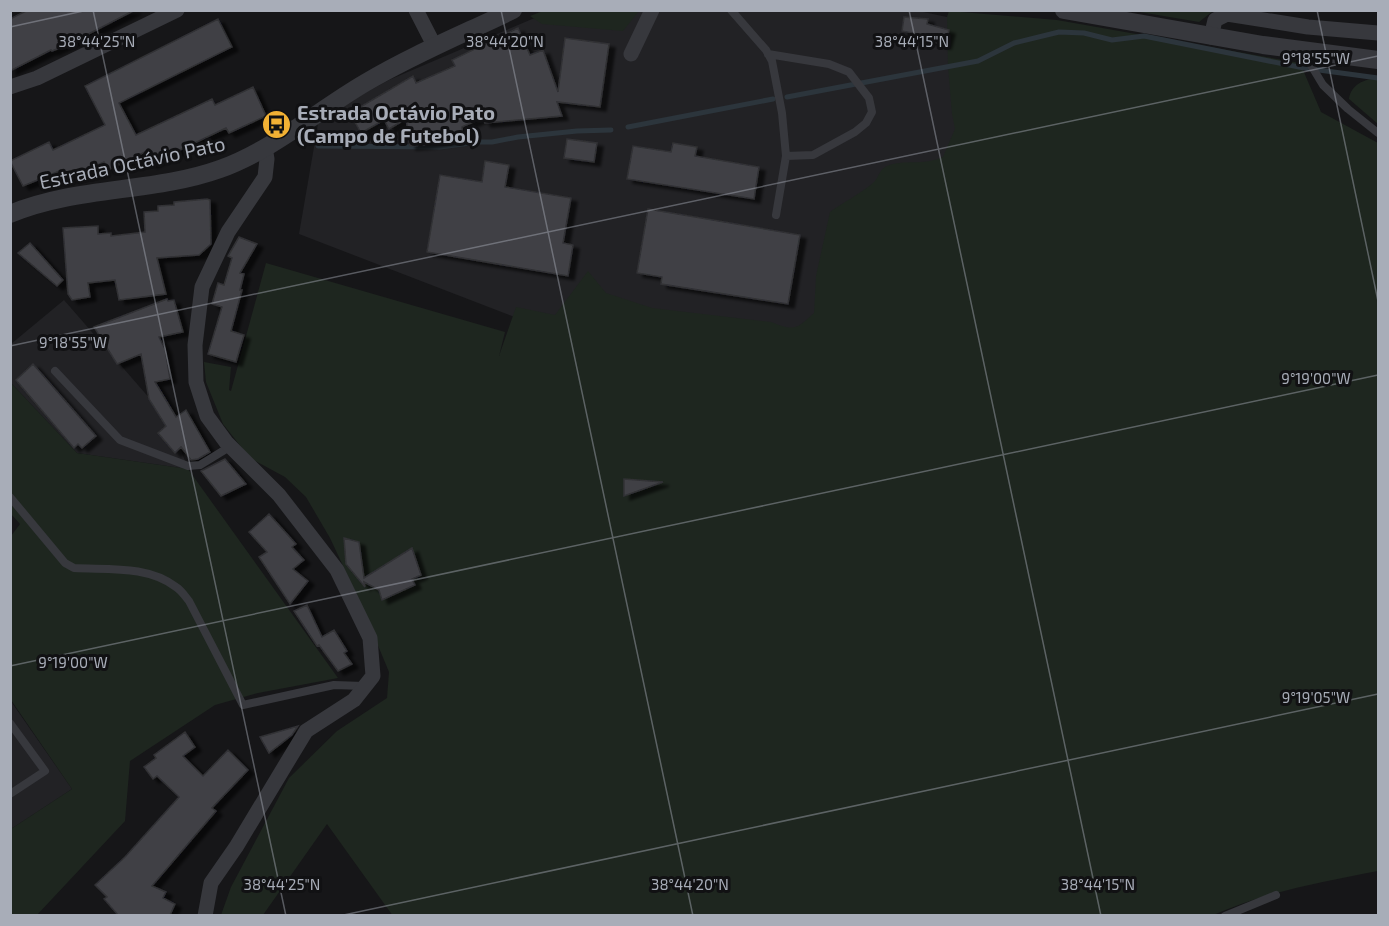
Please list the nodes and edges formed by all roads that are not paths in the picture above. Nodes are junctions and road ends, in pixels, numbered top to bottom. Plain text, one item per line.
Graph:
1 (177, 10) edge
2 (416, 10) edge
3 (513, 10) edge
4 (652, 10) edge
5 (731, 10) edge
6 (1064, 10) edge
7 (1378, 33) edge
8 (1211, 37) junction
9 (435, 47) junction
10 (1302, 51) junction
11 (631, 54) dead end
12 (768, 54) junction
13 (1378, 60) edge
14 (10, 87) edge
15 (1378, 133) edge
16 (265, 147) junction
17 (786, 156) junction
18 (10, 214) edge
19 (776, 215) dead end
20 (55, 371) dead end
21 (231, 446) junction
22 (10, 497) edge
23 (364, 686) junction
24 (10, 723) edge
25 (10, 794) edge
26 (1276, 895) dead end
27 (205, 915) edge
28 (1225, 915) edge

1 - 14 street
2 - 9 street
3 - 9 street, Estrada Octávio Pato
4 - 11 street
5 - 12 lane
6 - 8 street
7 - 8 street
8 - 10 street
9 - 16 street, Estrada Octávio Pato
10 - 13 street
10 - 15 lane
12 - 17 lane
12 - 17 lane
16 - 18 street, Estrada Octávio Pato
16 - 21 street
17 - 19 lane
20 - 21 lane
21 - 23 street
22 - 23 lane
23 - 27 street
24 - 25 lane
26 - 28 lane

